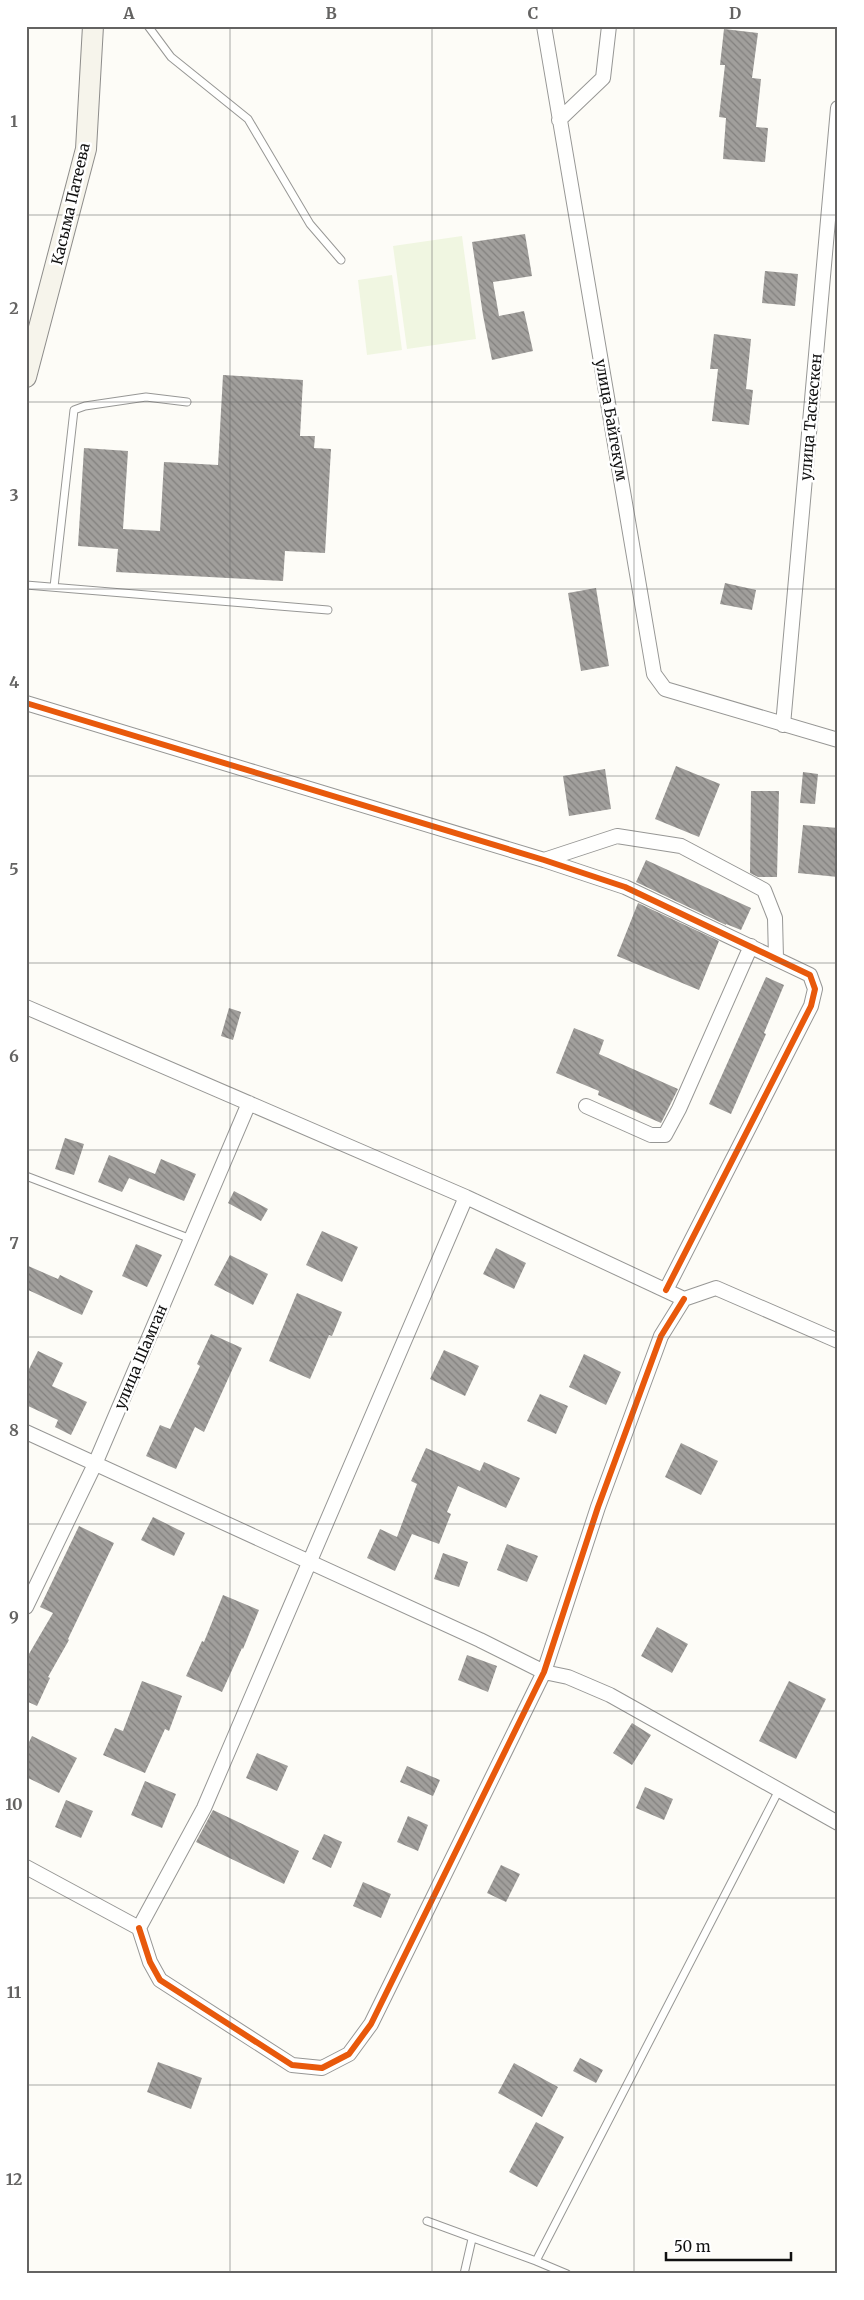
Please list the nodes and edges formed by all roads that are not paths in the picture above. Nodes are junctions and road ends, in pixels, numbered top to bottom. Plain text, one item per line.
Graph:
1 (93, 26) edge
2 (148, 26) edge
3 (544, 26) edge
4 (609, 26) edge
5 (838, 108) edge
6 (559, 120) junction
7 (342, 260) dead end
8 (26, 377) edge
9 (187, 402) dead end
10 (26, 585) edge
11 (54, 587) junction
12 (328, 610) dead end
13 (26, 703) edge
14 (784, 726) junction
15 (838, 740) edge
16 (544, 860) junction
17 (751, 946) junction
18 (776, 958) junction
19 (26, 1007) edge
20 (249, 1103) junction
21 (586, 1106) dead end
22 (26, 1176) edge
23 (466, 1197) junction
24 (190, 1239) junction
25 (666, 1290) junction
26 (684, 1298) junction
27 (838, 1341) edge
28 (26, 1432) edge
29 (95, 1464) junction
30 (310, 1563) junction
31 (26, 1607) edge
32 (544, 1672) junction
33 (779, 1790) junction
34 (838, 1823) edge
35 (26, 1867) edge
36 (139, 1928) junction
37 (427, 2221) dead end
38 (472, 2238) junction
39 (536, 2261) junction
40 (464, 2274) edge
41 (567, 2274) edge

1 - 8 main road, Касыма Патеева
2 - 7 lane
3 - 6 street, улица Байгекум
4 - 6 street
5 - 14 street, улица Таскескен
6 - 14 street, улица Байгекум
9 - 11 lane
10 - 11 lane
11 - 12 lane
13 - 16 street
14 - 15 street, улица Байгекум
16 - 17 street
16 - 18 street
17 - 18 street
17 - 21 street
18 - 25 street
19 - 20 street
20 - 23 street
20 - 24 street, улица Шамган
22 - 24 lane
23 - 25 street
23 - 30 street
24 - 29 street, улица Шамган
25 - 26 street
26 - 27 street
26 - 32 street
28 - 29 street
29 - 30 street
29 - 31 street, улица Шамган
30 - 32 street
30 - 36 street
32 - 33 street
32 - 36 street
33 - 34 street
33 - 39 lane
35 - 36 street
37 - 38 lane
38 - 39 lane
38 - 40 lane
39 - 41 lane

